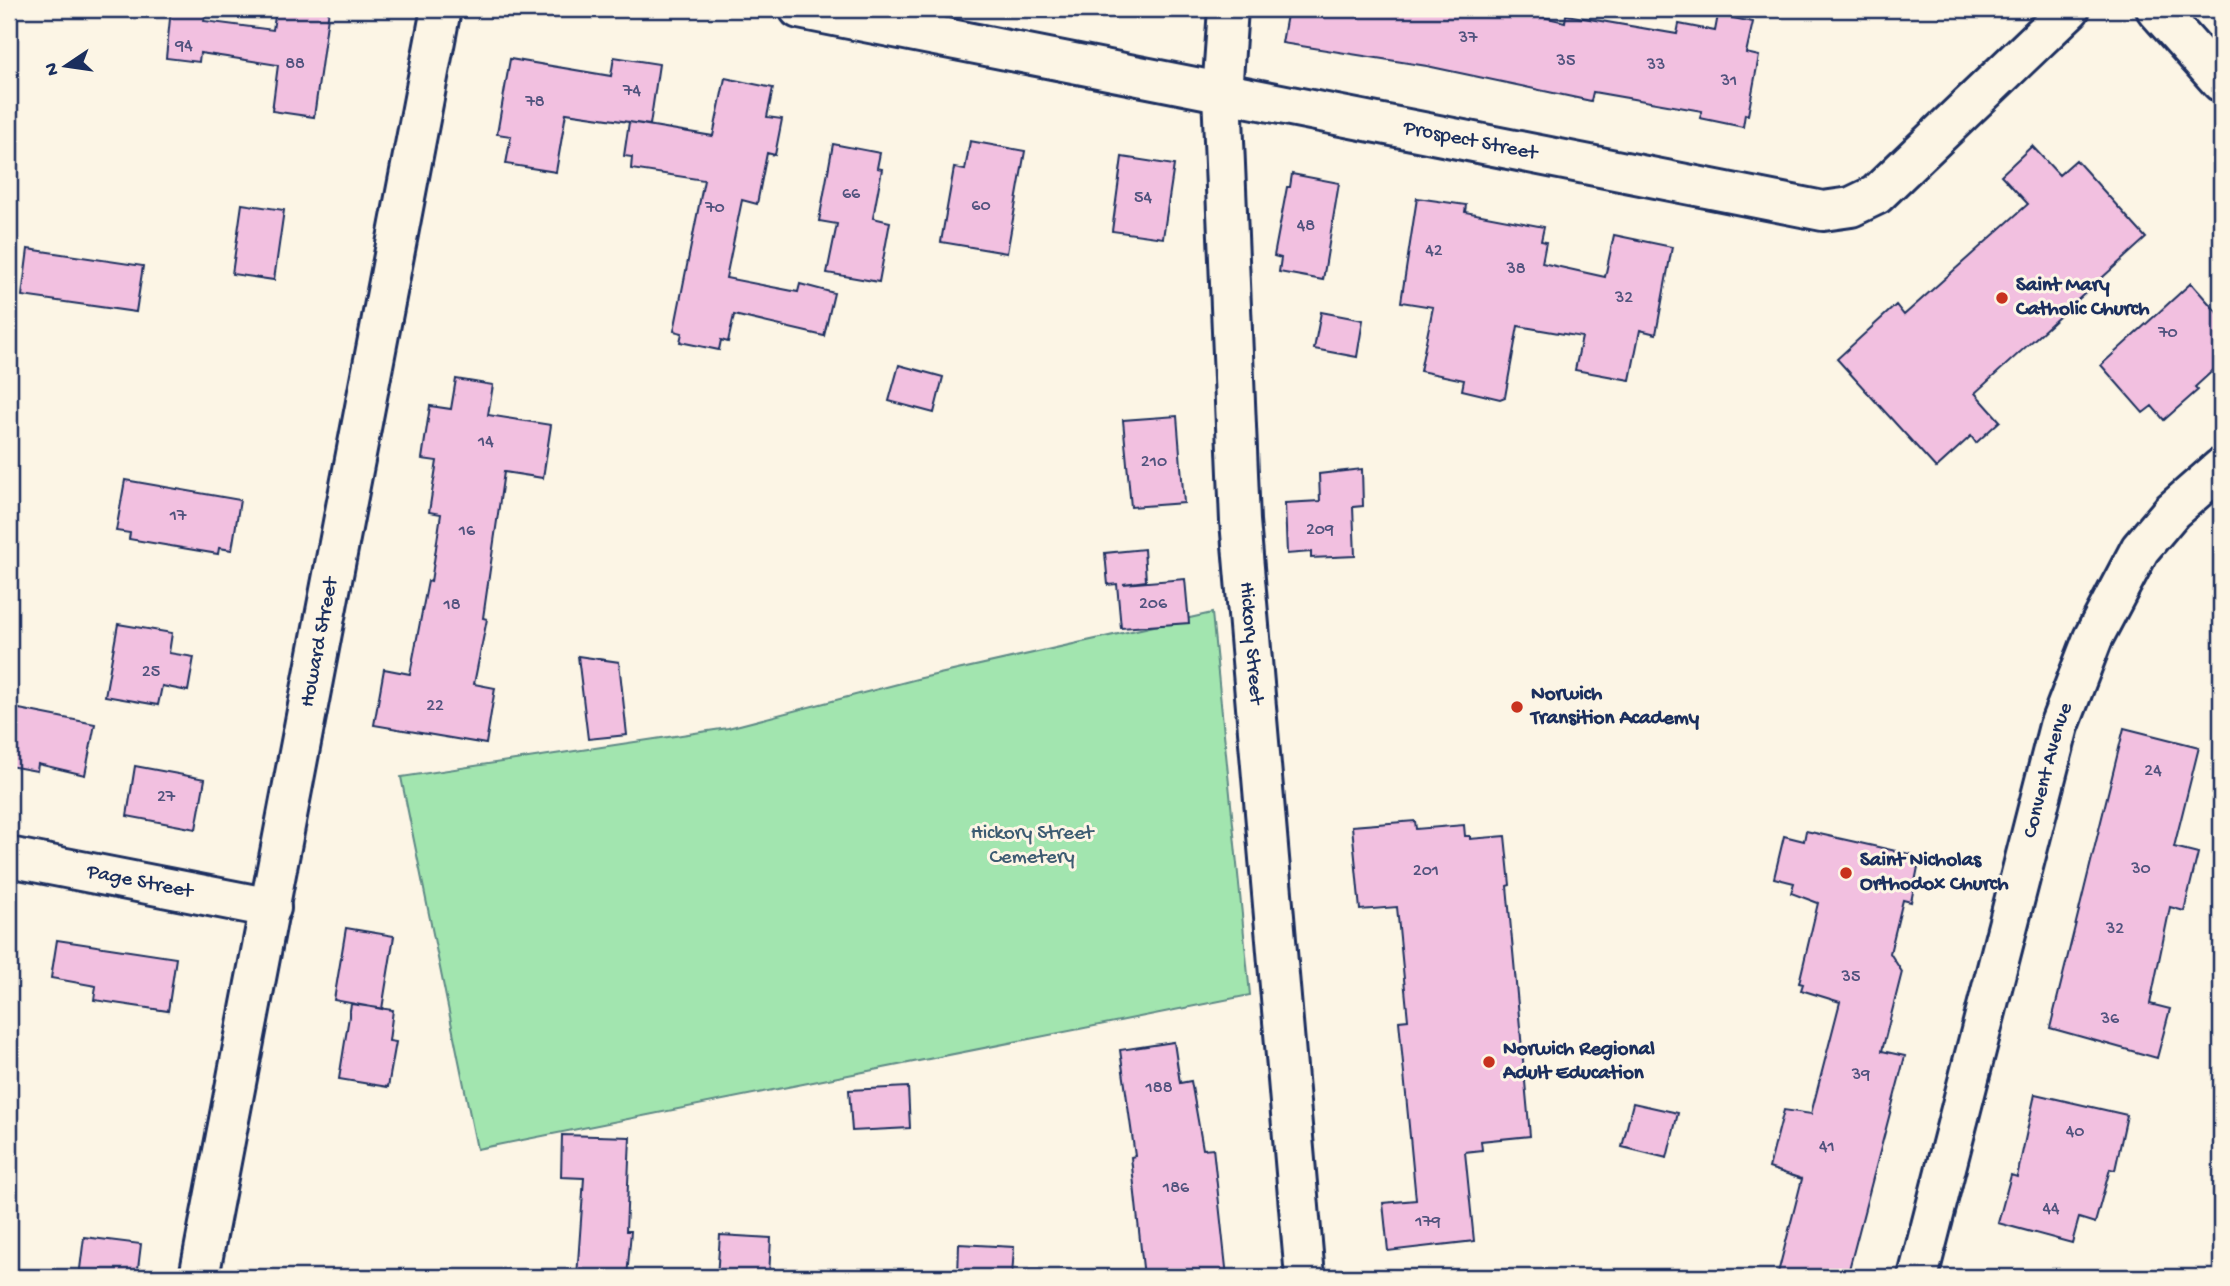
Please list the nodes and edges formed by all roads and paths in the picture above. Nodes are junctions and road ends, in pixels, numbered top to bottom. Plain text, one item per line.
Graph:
1 (441, 9) edge
2 (799, 9) edge
3 (1228, 9) edge
4 (2070, 9) edge
5 (2156, 9) edge
6 (2221, 82) edge
7 (1222, 93) junction
8 (2221, 468) edge
9 (9, 857) edge
10 (271, 908) junction
11 (199, 1277) edge
12 (1305, 1277) edge
13 (1918, 1277) edge

1 - 10 street, Howard Street
2 - 7 street, Prospect Street
3 - 7 street, Hickory Street
4 - 7 street, Prospect Street
5 - 6 street
7 - 12 street, Hickory Street
8 - 13 street, Convent Avenue
9 - 10 street, Page Street
10 - 11 street, Howard Street

